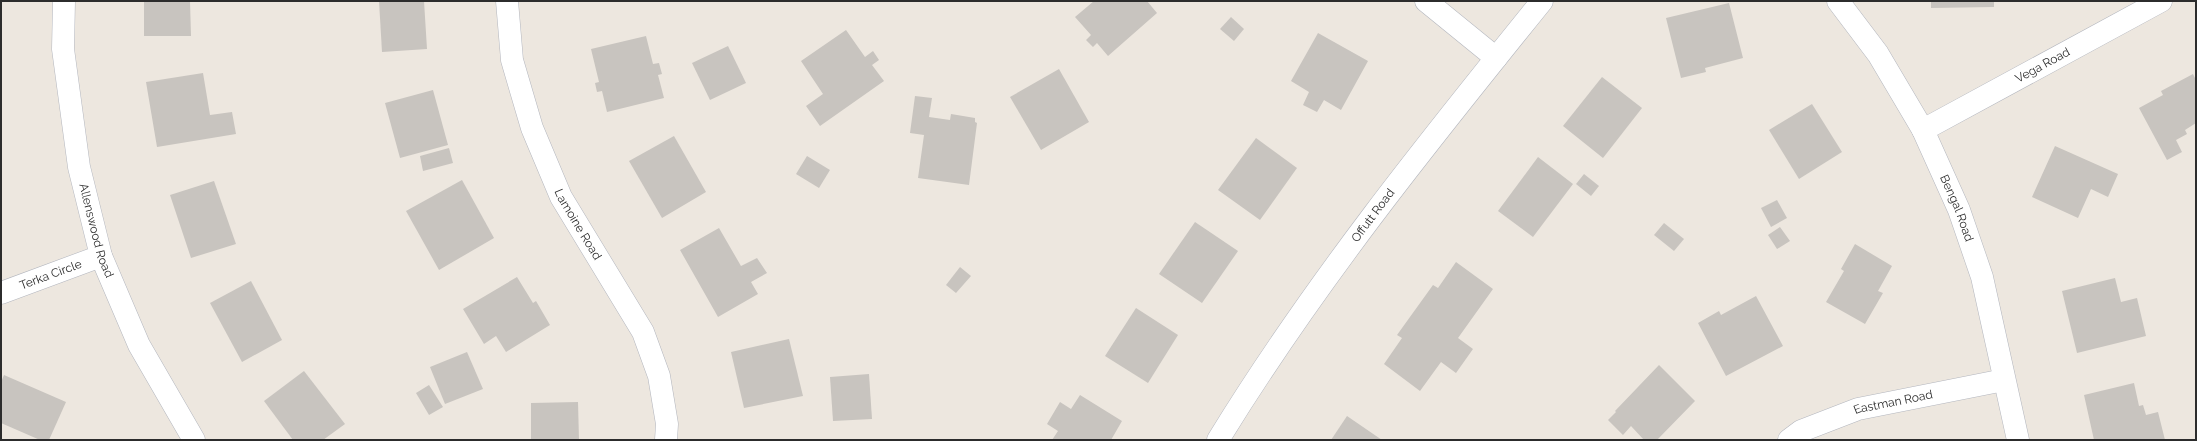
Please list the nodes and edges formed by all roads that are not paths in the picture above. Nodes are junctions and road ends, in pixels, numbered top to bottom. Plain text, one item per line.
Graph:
1 (64, 1) edge
2 (507, 1) edge
3 (1426, 1) edge
4 (1542, 1) edge
5 (1838, 1) edge
6 (2161, 1) edge
7 (1496, 58) junction
8 (1923, 130) junction
9 (101, 256) junction
10 (1, 293) edge
11 (2004, 380) junction
12 (194, 440) edge
13 (666, 440) edge
14 (1218, 440) edge
15 (1789, 440) edge
16 (2018, 440) edge

1 - 9 street, Allenswood Road
2 - 13 street, Lamoine Road
3 - 7 street
4 - 7 street, Offutt Road
5 - 8 street, Bengal Road
6 - 8 street, Vega Road
7 - 14 street, Offutt Road
8 - 11 street, Bengal Road
9 - 10 street, Terka Circle
9 - 12 street, Allenswood Road
11 - 15 street, Eastman Road
11 - 16 street, Bengal Road

